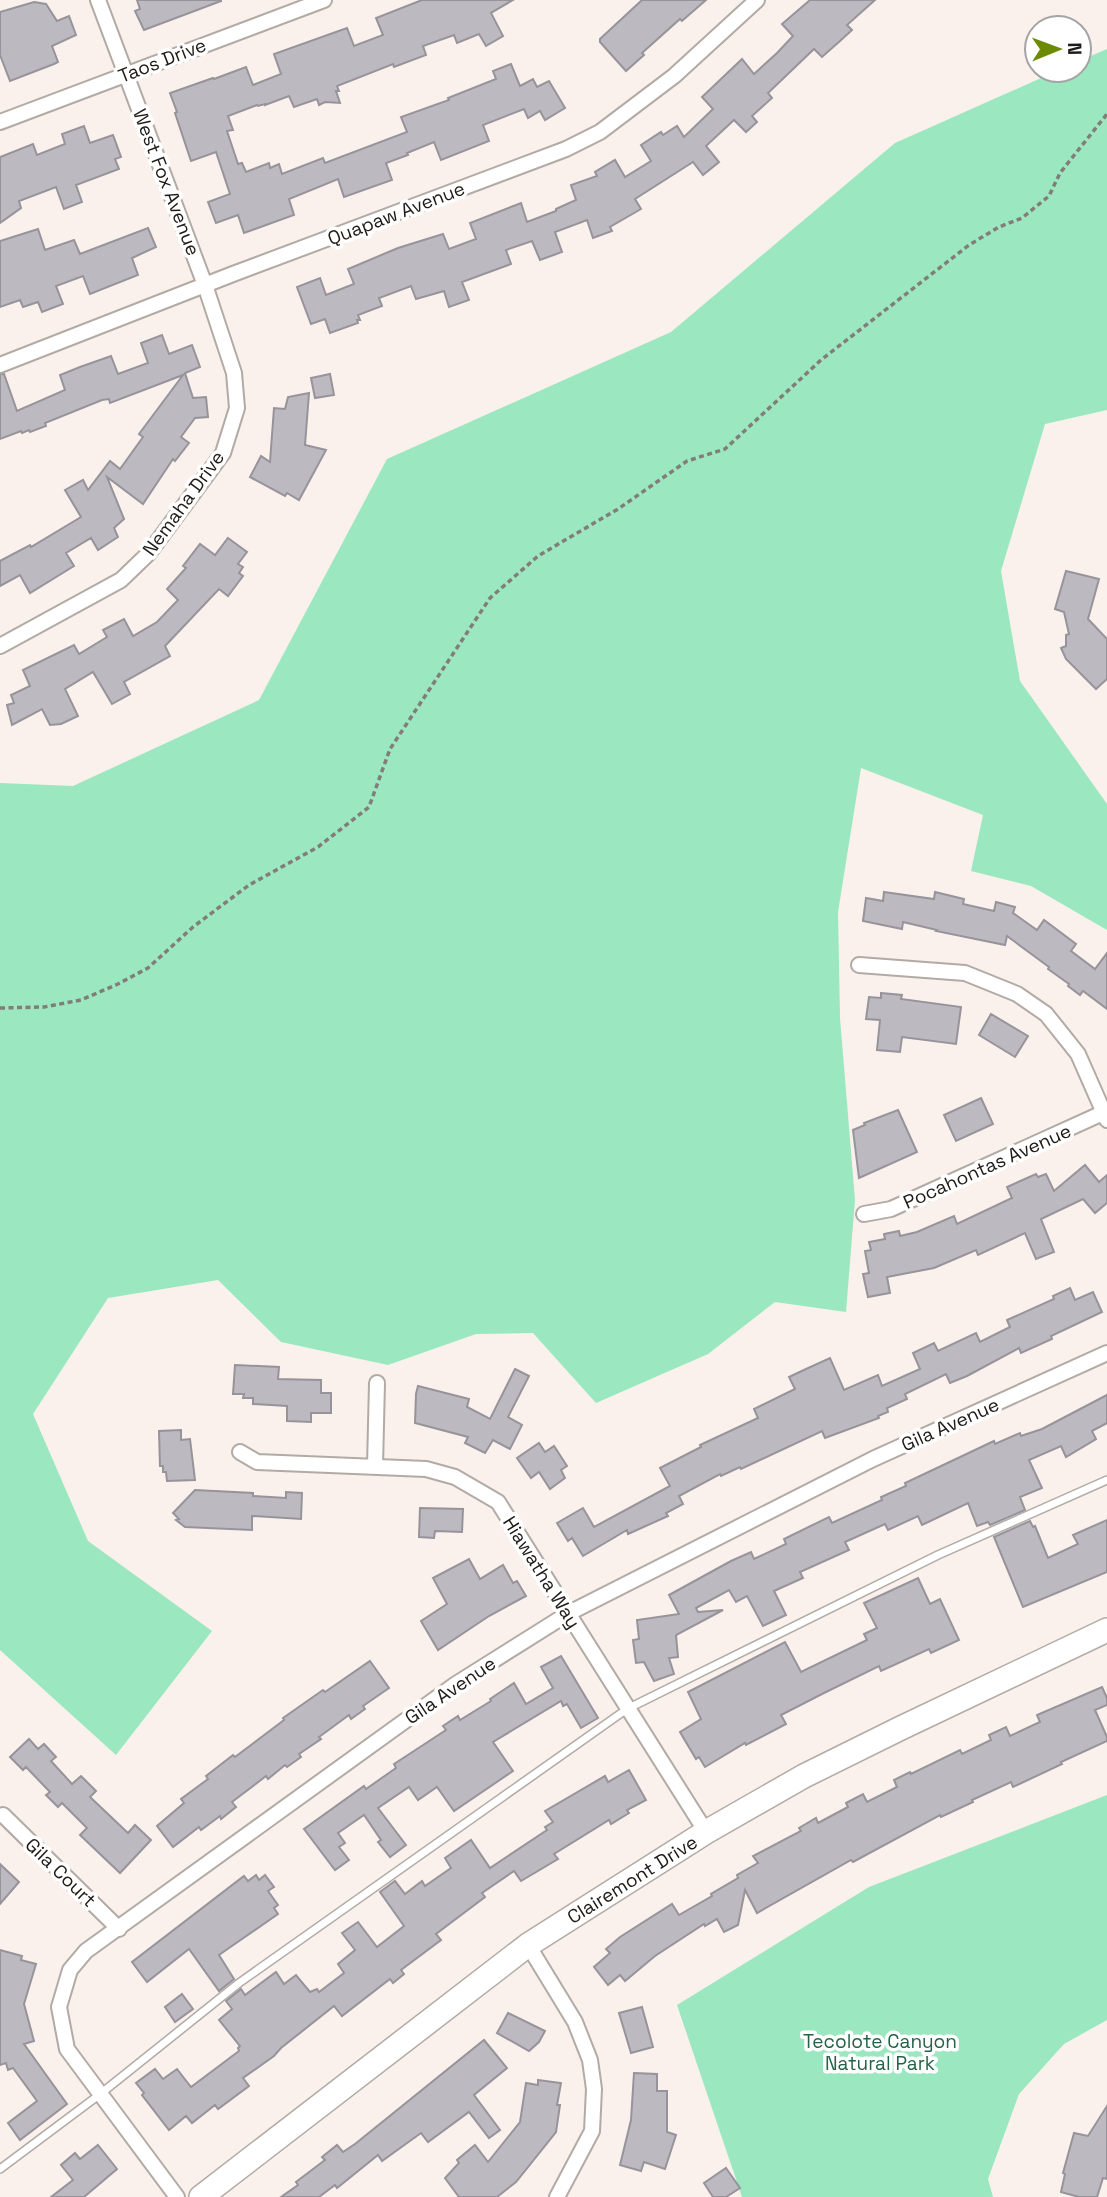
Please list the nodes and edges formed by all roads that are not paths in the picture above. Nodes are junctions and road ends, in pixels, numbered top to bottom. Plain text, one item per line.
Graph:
1 (98, 0) edge
2 (324, 0) edge
3 (757, 0) edge
4 (126, 73) junction
5 (0, 122) edge
6 (205, 285) junction
7 (0, 365) edge
8 (0, 646) edge
9 (859, 965) dead end
10 (1106, 1115) edge
11 (864, 1214) dead end
12 (1107, 1353) edge
13 (377, 1383) dead end
14 (240, 1452) dead end
15 (375, 1466) junction
16 (1107, 1480) edge
17 (569, 1613) junction
18 (1107, 1630) edge
19 (627, 1709) junction
20 (3, 1815) dead end
21 (706, 1832) junction
22 (119, 1929) junction
23 (528, 1945) junction
24 (99, 2095) junction
25 (0, 2169) edge
26 (177, 2197) edge
27 (201, 2197) edge
28 (557, 2197) edge

1 - 4 street, West Fox Avenue
2 - 4 street, Taos Drive
3 - 6 street, Quapaw Avenue
4 - 5 street, Taos Drive
4 - 6 street, West Fox Avenue
6 - 7 street, Quapaw Avenue
6 - 8 street, Nemaha Drive
9 - 10 street
10 - 11 street, Pocahontas Avenue
12 - 17 street, Gila Avenue
13 - 15 street
14 - 15 street, Hiawatha Way
15 - 17 street, Hiawatha Way
16 - 19 lane
17 - 19 street, Hiawatha Way
17 - 22 street, Gila Avenue
18 - 21 main road, Clairemont Drive
19 - 21 street, Hiawatha Way
19 - 24 lane
20 - 22 street, Gila Court
21 - 23 main road, Clairemont Drive
22 - 24 street, Gila Avenue
23 - 27 main road, Clairemont Drive
23 - 28 street
24 - 25 lane
24 - 26 street, Gila Avenue

